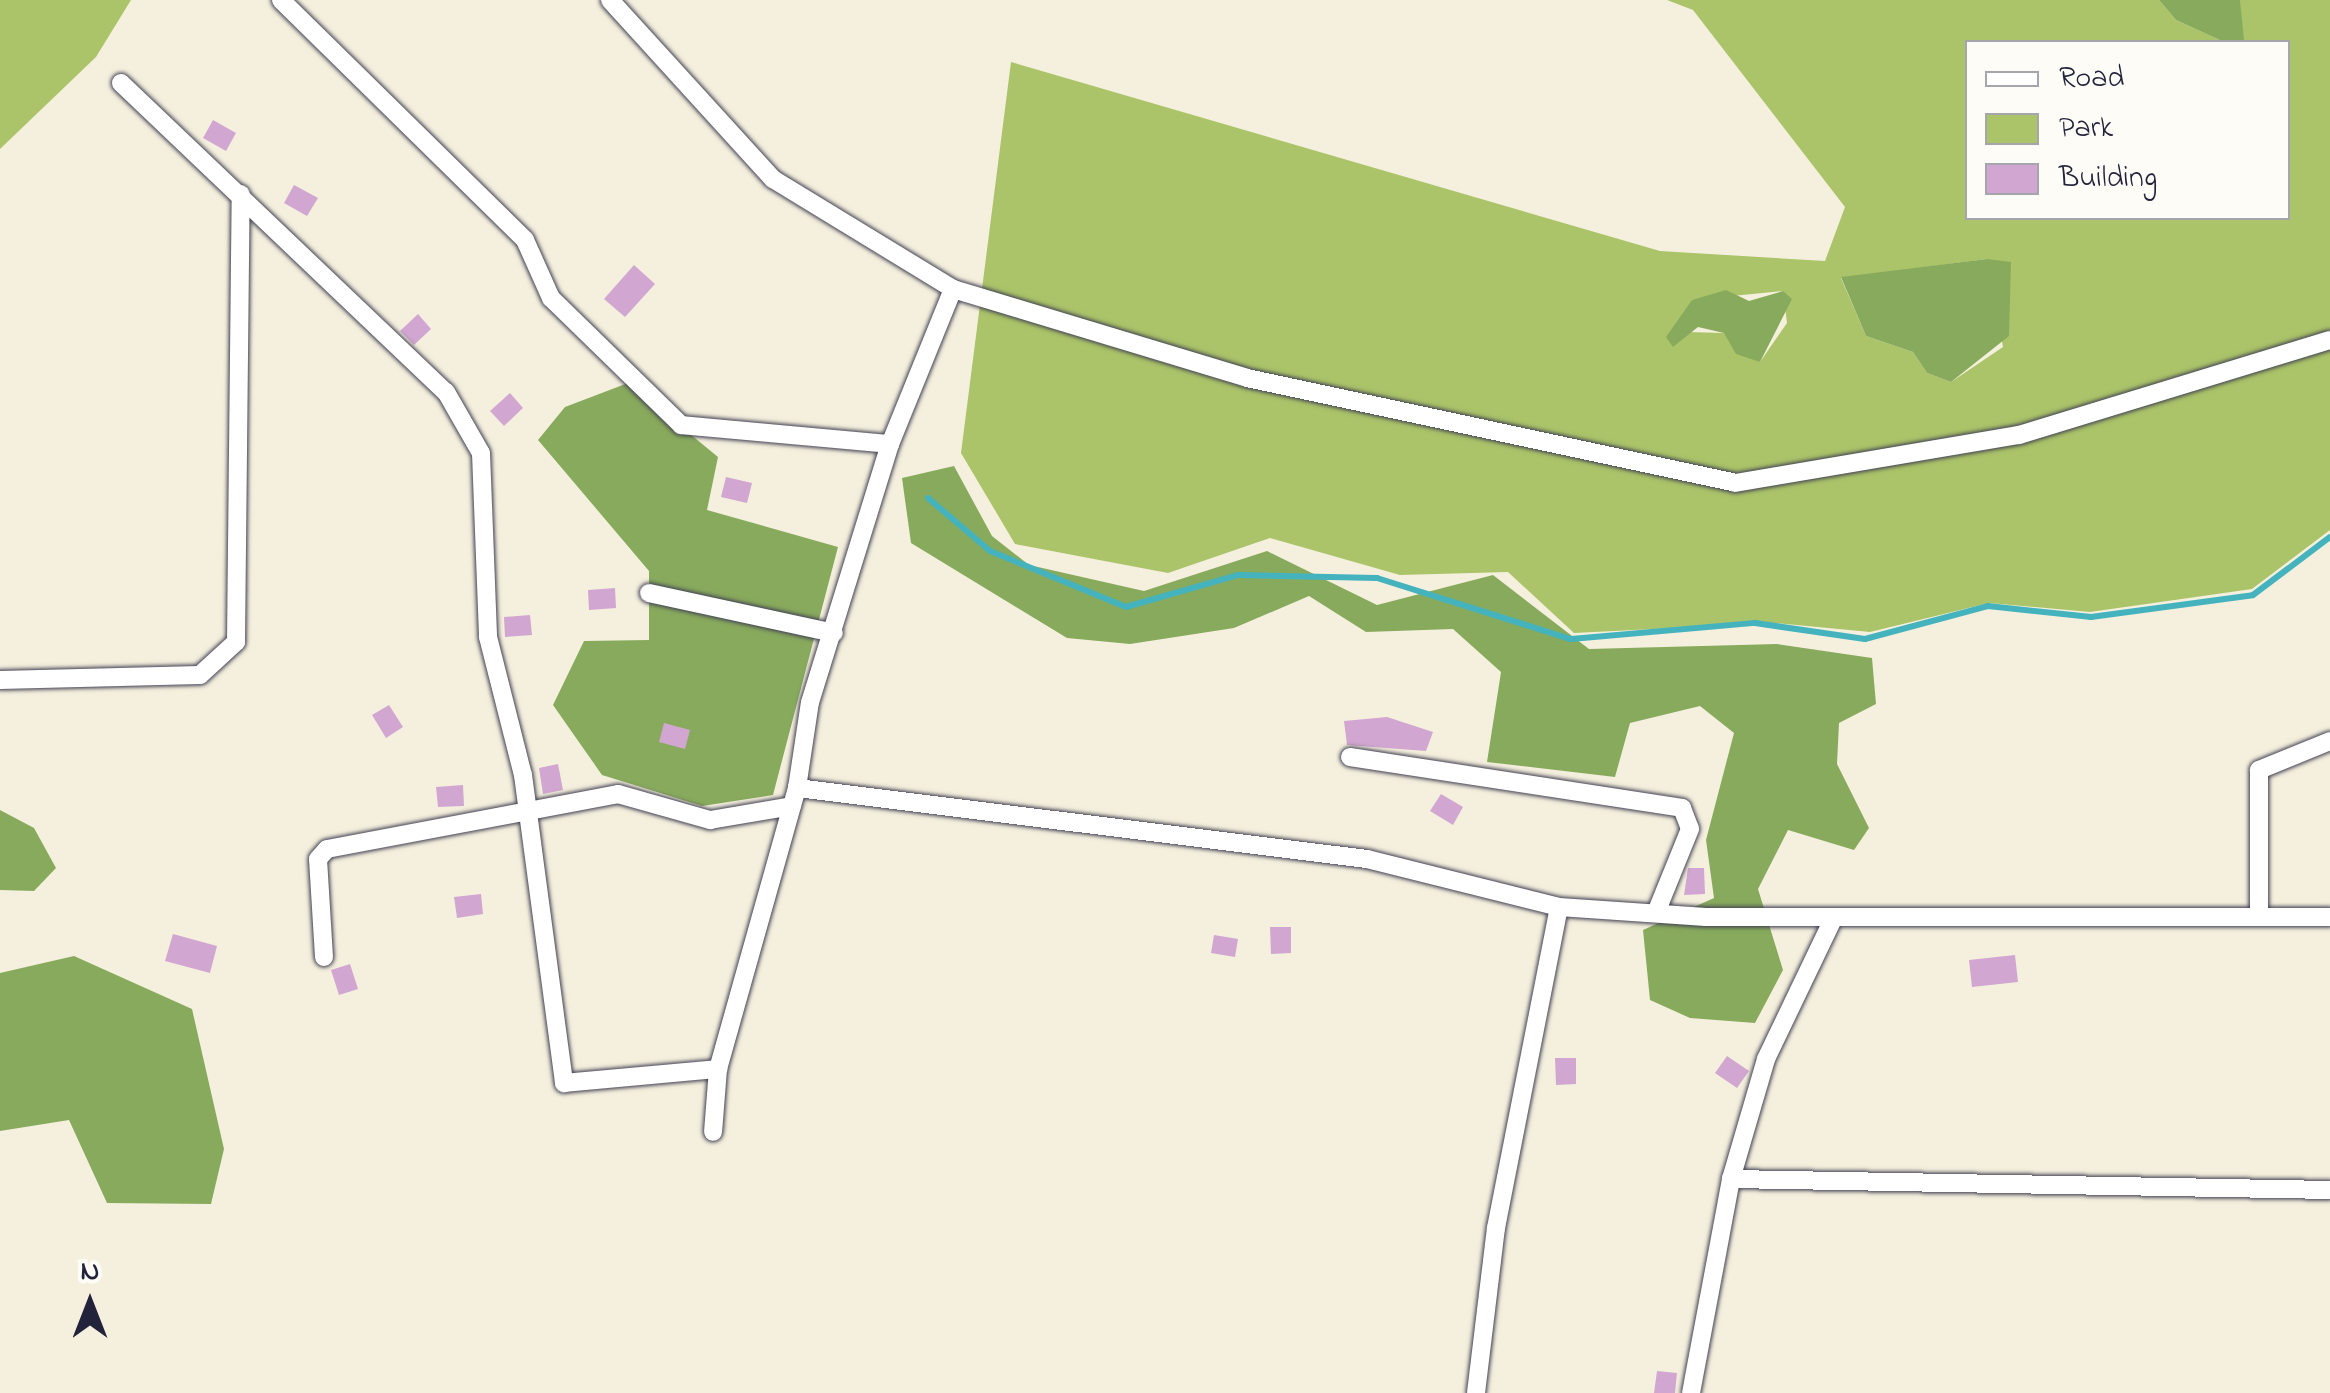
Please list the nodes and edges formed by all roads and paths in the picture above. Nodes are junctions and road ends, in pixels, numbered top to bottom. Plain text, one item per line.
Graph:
1 (281, 0) edge
2 (610, 0) edge
3 (121, 83) dead end
4 (240, 194) junction
5 (953, 289) junction
6 (2330, 340) edge
7 (890, 444) junction
8 (649, 593) dead end
9 (834, 633) junction
10 (0, 680) edge
11 (2330, 741) edge
12 (1350, 756) dead end
13 (794, 797) junction
14 (525, 815) junction
15 (1559, 906) junction
16 (1658, 908) junction
17 (1834, 917) junction
18 (2259, 917) junction
19 (2330, 917) edge
20 (324, 958) dead end
21 (718, 1069) junction
22 (713, 1132) dead end
23 (1731, 1179) junction
24 (2330, 1190) edge
25 (1476, 1393) edge
26 (1691, 1393) edge

1 - 7 street
2 - 5 street
3 - 4 street
4 - 10 street
4 - 14 street
5 - 6 street
5 - 7 street
7 - 9 street
8 - 9 street
9 - 13 street
11 - 18 street
12 - 16 street
13 - 14 street
13 - 15 street
13 - 21 street
14 - 20 street
14 - 21 street
15 - 16 street
15 - 25 street
16 - 17 street
17 - 18 street
17 - 23 street
18 - 19 street
21 - 22 street
23 - 24 street
23 - 26 street

